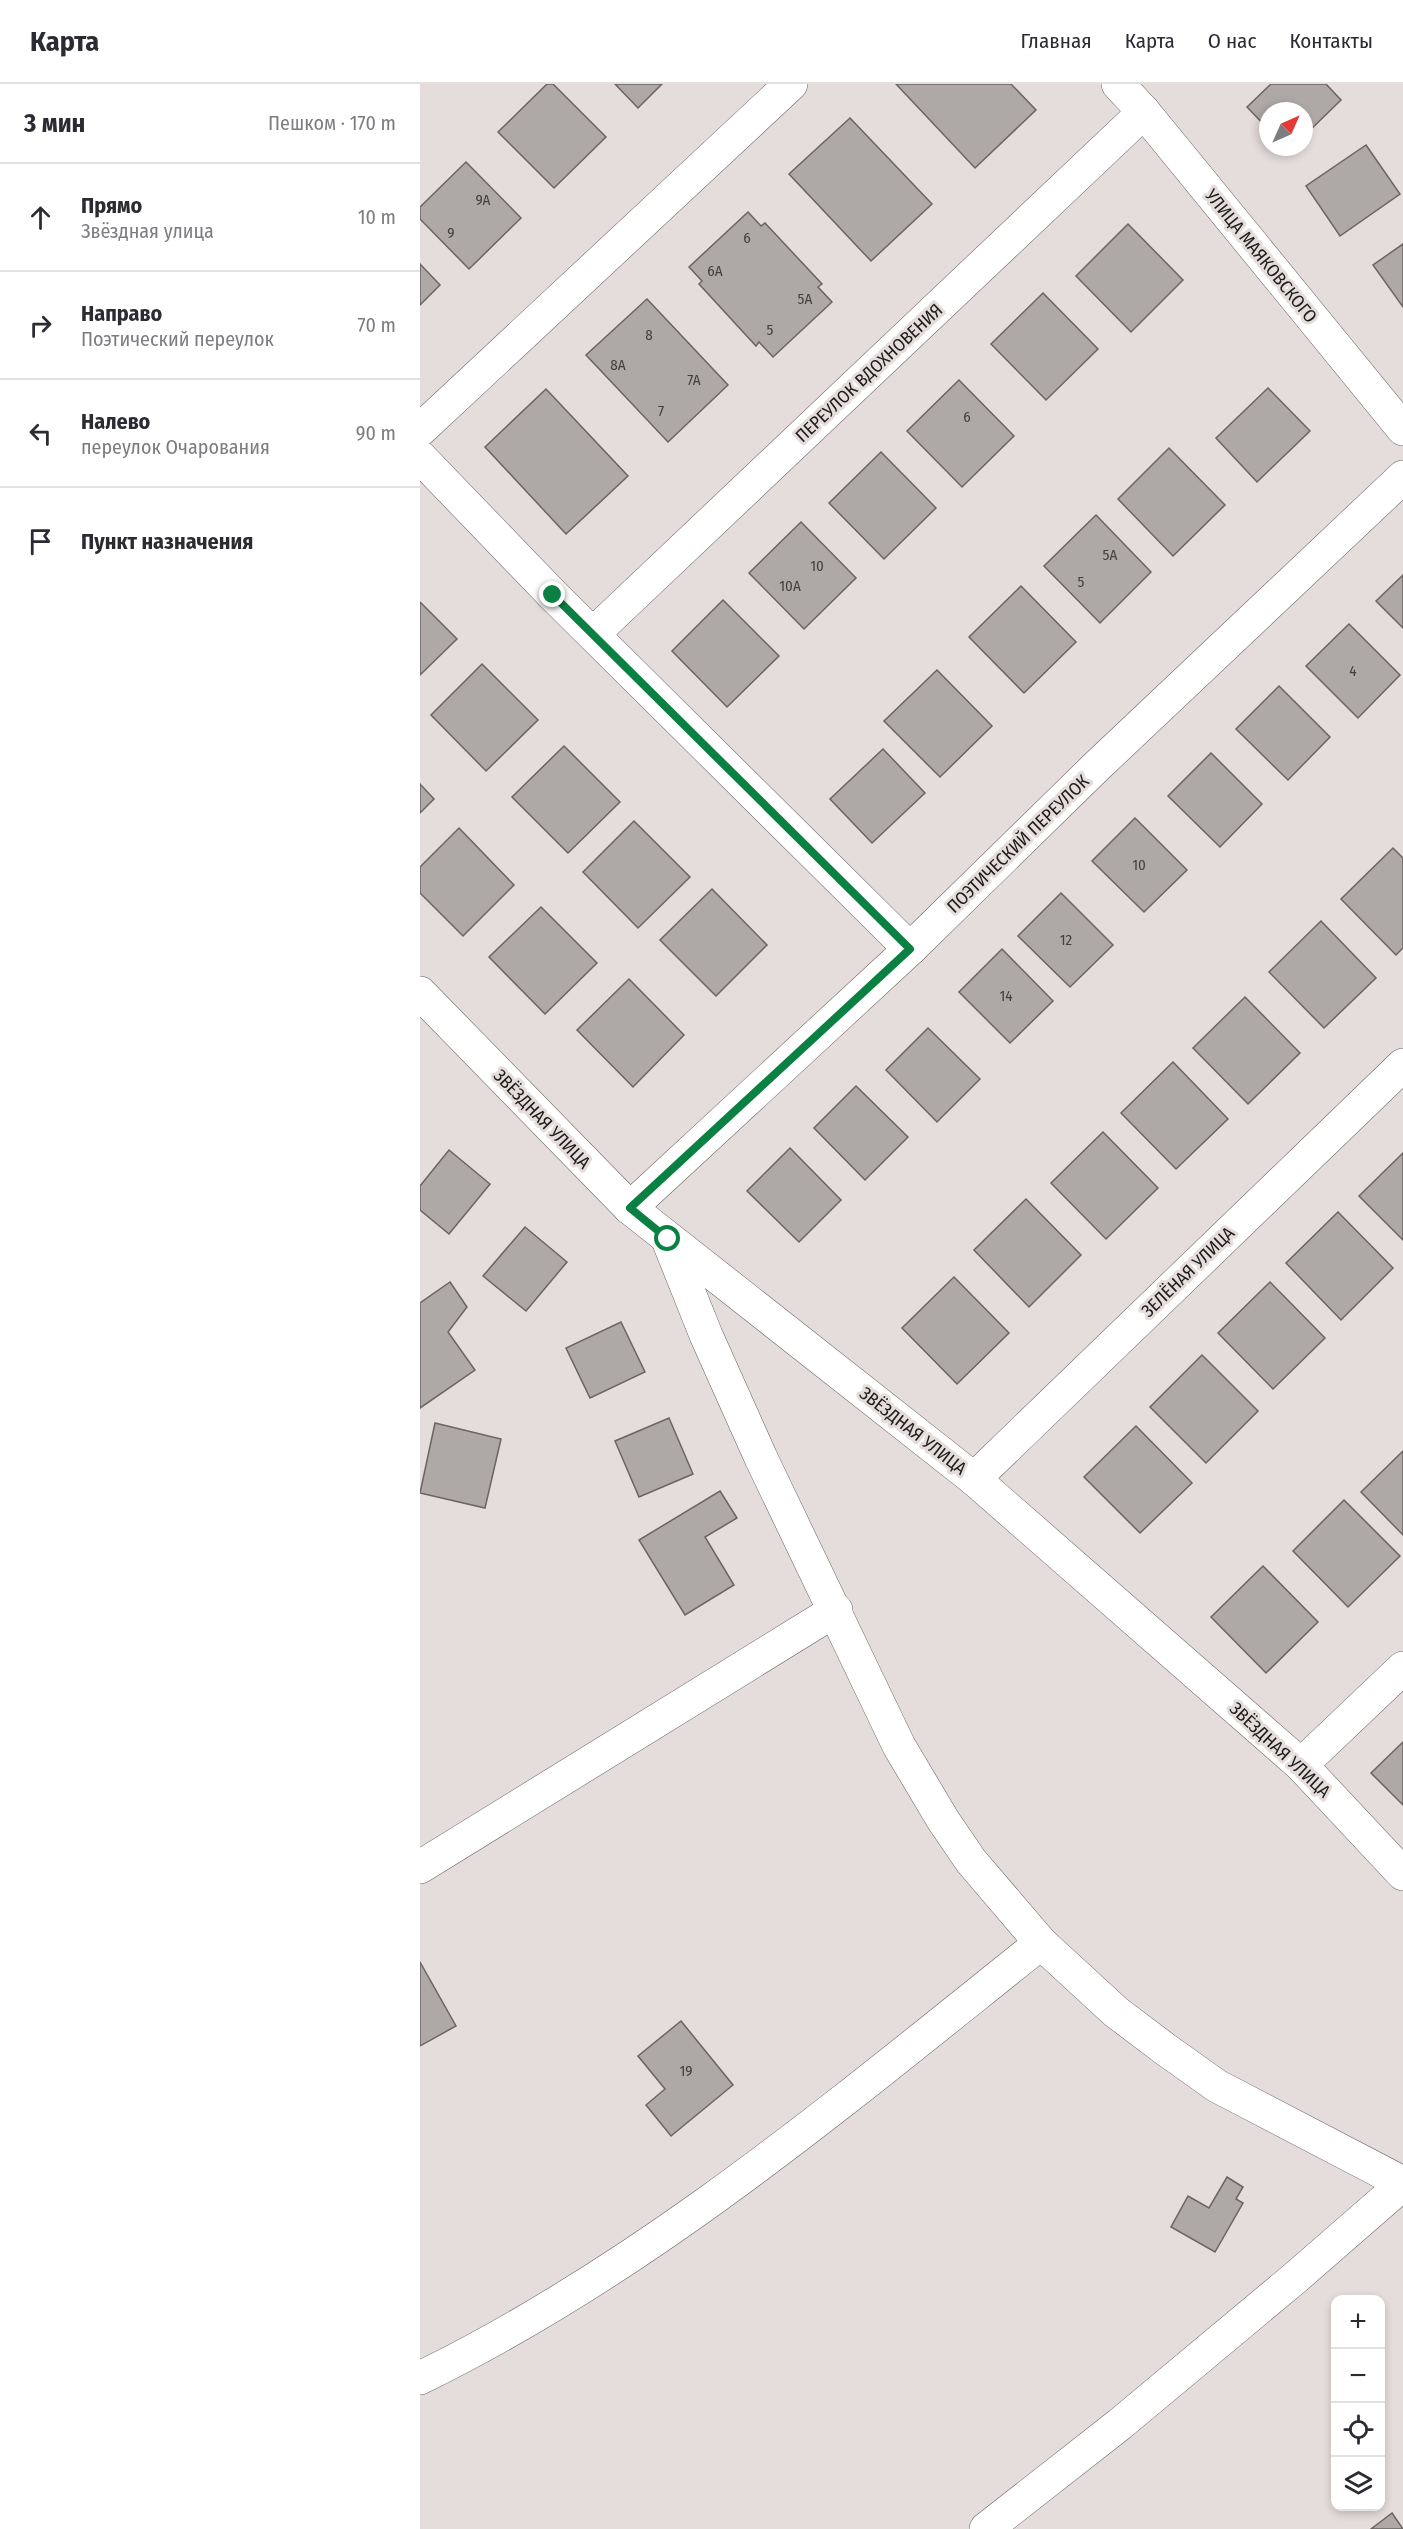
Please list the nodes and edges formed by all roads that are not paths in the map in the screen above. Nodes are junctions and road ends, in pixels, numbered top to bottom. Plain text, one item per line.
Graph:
1 (791, 84) edge
2 (1118, 84) edge
3 (1144, 112) junction
4 (1403, 429) edge
5 (420, 430) edge
6 (420, 457) edge
7 (1403, 477) edge
8 (593, 634) junction
9 (910, 949) junction
10 (420, 993) edge
11 (1403, 1065) edge
12 (630, 1208) junction
13 (668, 1239) junction
14 (974, 1479) junction
15 (836, 1610) junction
16 (1403, 1668) edge
17 (1301, 1765) junction
18 (420, 1868) edge
19 (1403, 1874) edge
20 (1041, 1943) junction
21 (1403, 2184) edge
22 (420, 2378) edge
23 (986, 2529) edge

1 - 5 street
2 - 3 street, УЛИЦА МАЯКОВСКОГО
3 - 4 street, УЛИЦА МАЯКОВСКОГО
3 - 8 street, ПЕРЕУЛОК ВДОХНОВЕНИЯ
6 - 8 street
7 - 9 street, ПОЭТИЧЕСКИЙ ПЕРЕУЛОК
8 - 9 street
9 - 12 street, ПОЭТИЧЕСКИЙ ПЕРЕУЛОК
10 - 12 street, ЗВЁЗДНАЯ УЛИЦА
11 - 14 street, ЗЕЛЁНАЯ УЛИЦА
12 - 13 street, ЗВЁЗДНАЯ УЛИЦА
13 - 14 street, ЗВЁЗДНАЯ УЛИЦА
13 - 15 street
14 - 17 street, ЗВЁЗДНАЯ УЛИЦА
15 - 18 street
15 - 20 street
16 - 17 street
17 - 19 street, ЗВЁЗДНАЯ УЛИЦА
20 - 21 street
20 - 22 street
21 - 23 street

